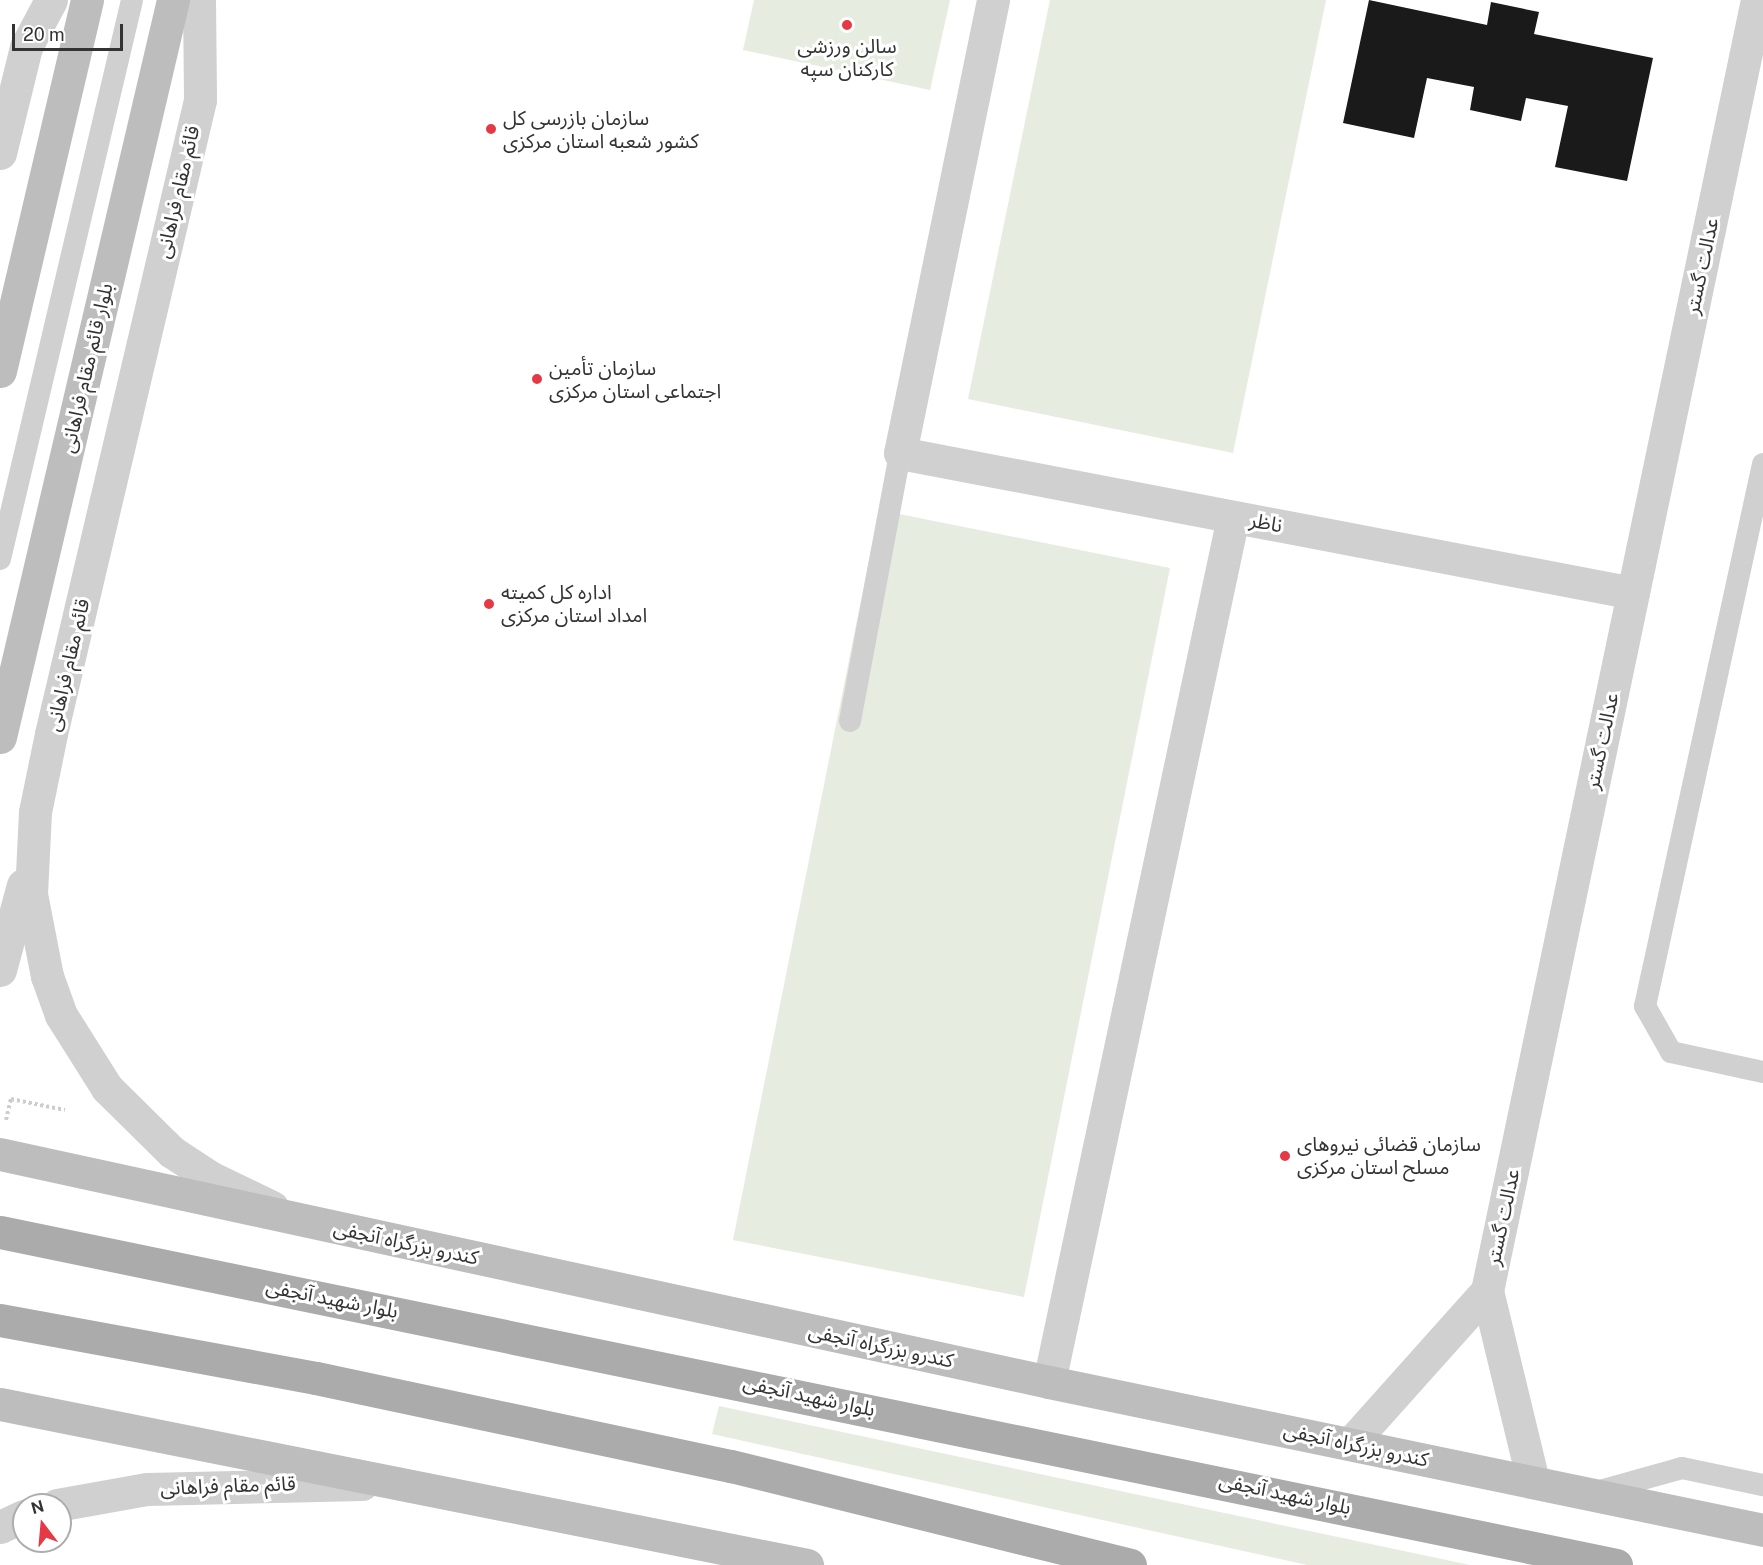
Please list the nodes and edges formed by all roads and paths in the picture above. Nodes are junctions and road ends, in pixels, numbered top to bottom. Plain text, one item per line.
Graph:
1 (51, 0) edge
2 (87, 0) edge
3 (132, 0) edge
4 (173, 0) edge
5 (199, 0) edge
6 (993, 0) edge
7 (1757, 0) edge
8 (0, 153) edge
9 (0, 371) edge
10 (900, 453) junction
11 (1763, 465) edge
12 (1233, 517) junction
13 (0, 559) edge
14 (1633, 593) junction
15 (850, 721) dead end
16 (0, 737) edge
17 (31, 853) junction
18 (0, 970) edge
19 (1763, 1072) edge
20 (11, 1098) dead end
21 (65, 1110) dead end
22 (0, 1154) edge
23 (299, 1220) junction
24 (0, 1232) edge
25 (1487, 1291) junction
26 (0, 1320) edge
27 (1049, 1382) junction
28 (0, 1404) edge
29 (1350, 1444) junction
30 (1533, 1481) junction
31 (401, 1483) junction
32 (1763, 1485) edge
33 (1591, 1493) junction
34 (72, 1501) edge
35 (1763, 1530) edge
36 (807, 1565) edge
37 (1130, 1565) edge
38 (1616, 1565) edge

1 - 8 street
2 - 9 main road
3 - 13 lane
4 - 16 main road, بلوار قائم مقام فراهانی
5 - 17 street, قائم مقام فراهانی
6 - 10 street
7 - 14 street, عدالت گستر
10 - 12 street, ناظر
10 - 15 lane
11 - 19 lane
12 - 14 street, ناظر
12 - 27 street
14 - 25 street, عدالت گستر
17 - 18 street
17 - 23 street, قائم مقام فراهانی
20 - 21 path
22 - 23 main road, کندرو بزرگراه آنجفی
23 - 27 main road, کندرو بزرگراه آنجفی
24 - 38 main road, بلوار شهید آنجفی
25 - 29 street
25 - 30 street, عدالت گستر
26 - 37 main road
27 - 29 main road, کندرو بزرگراه آنجفی
28 - 31 main road
29 - 30 main road, کندرو بزرگراه آنجفی
30 - 33 main road, کندرو بزرگراه آنجفی
31 - 34 street, قائم مقام فراهانی
31 - 36 main road
32 - 33 lane
33 - 35 main road, کندرو بزرگراه آنجفی

